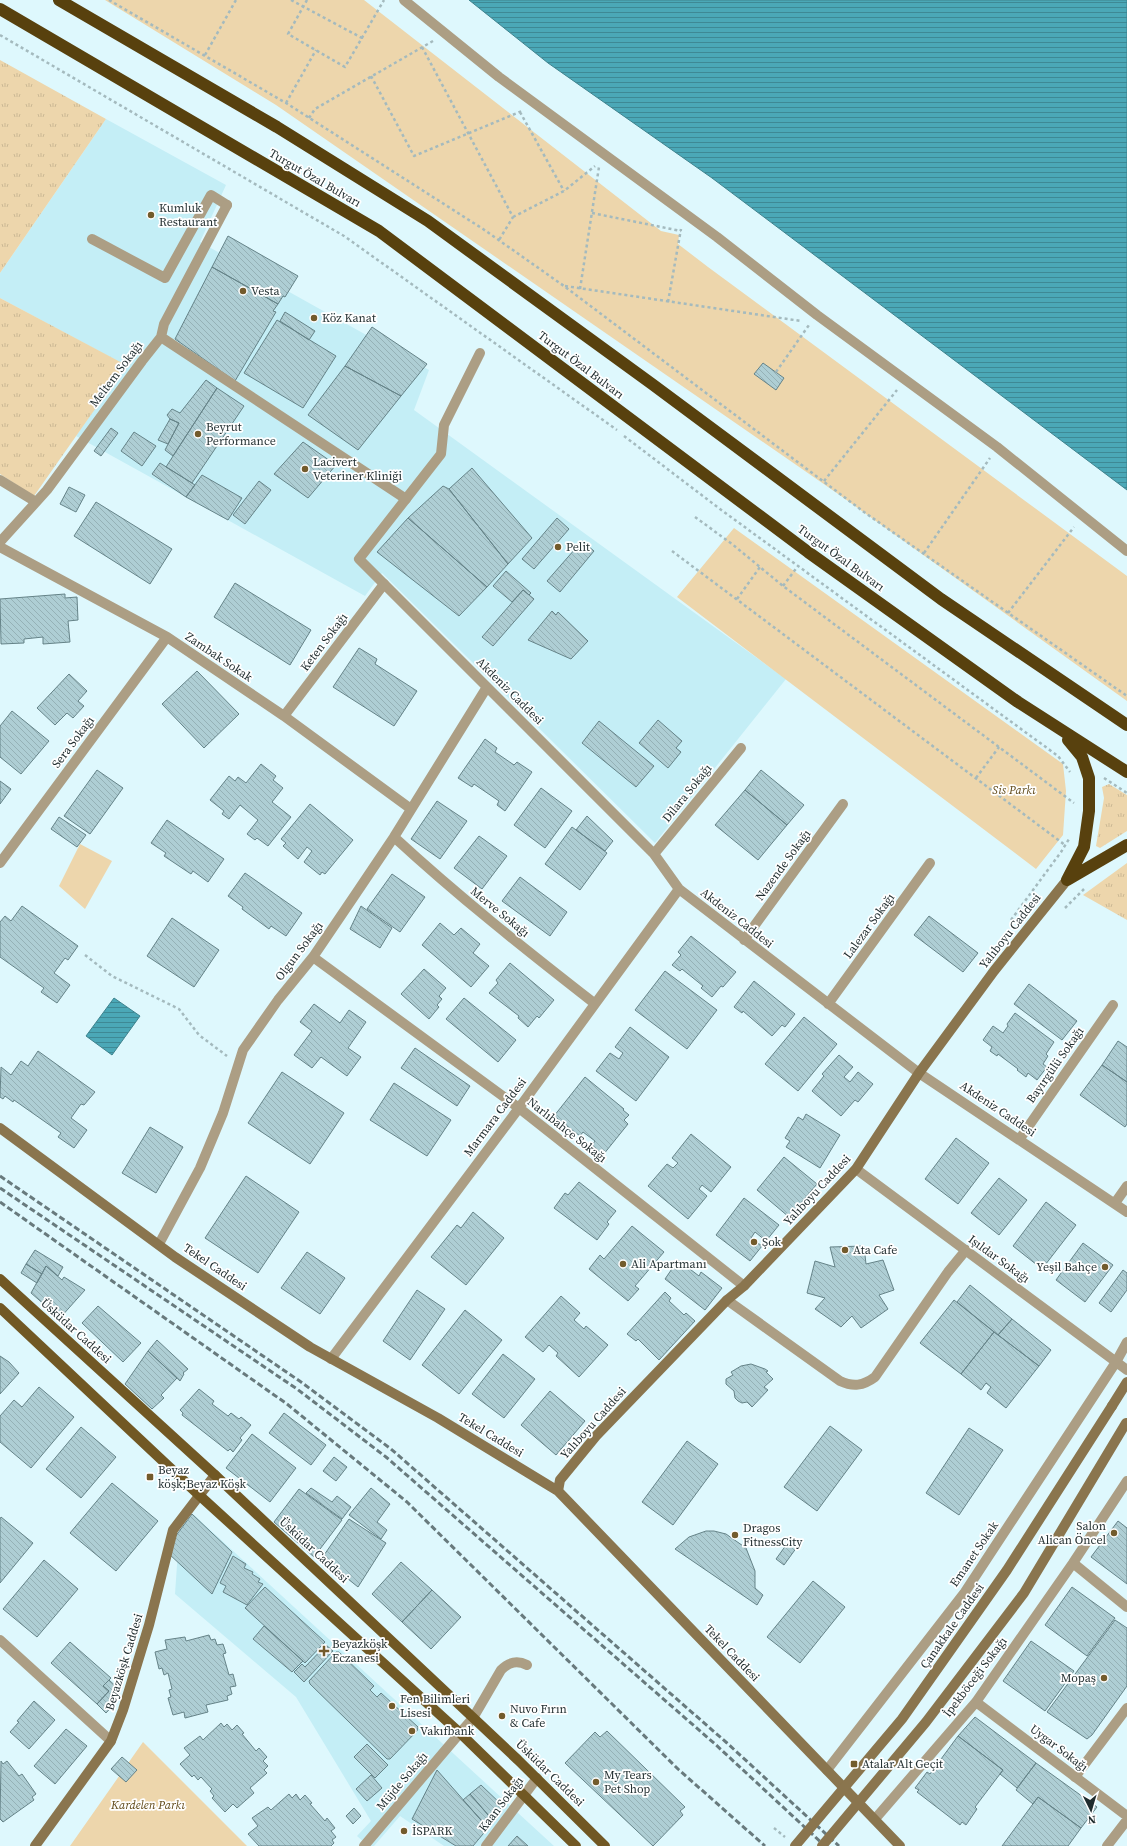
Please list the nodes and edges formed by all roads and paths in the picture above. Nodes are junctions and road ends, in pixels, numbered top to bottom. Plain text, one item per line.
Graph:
1 (59, 0) edge
2 (109, 0) edge
3 (236, 0) edge
4 (291, 0) edge
5 (308, 0) edge
6 (384, 0) edge
7 (404, 0) edge
8 (304, 7) junction
9 (0, 9) edge
10 (446, 34) junction
11 (0, 35) edge
12 (362, 38) junction
13 (422, 47) junction
14 (316, 50) junction
15 (205, 55) junction
16 (371, 76) junction
17 (286, 103) junction
18 (537, 104) junction
19 (520, 112) junction
20 (309, 118) junction
21 (468, 133) junction
22 (564, 192) junction
23 (592, 213) junction
24 (684, 213) junction
25 (513, 217) junction
26 (681, 231) junction
27 (92, 239) dead end
28 (499, 240) junction
29 (564, 286) junction
30 (580, 289) junction
31 (668, 302) junction
32 (161, 337) junction
33 (480, 353) dead end
34 (776, 372) dead end
35 (904, 379) junction
36 (997, 447) junction
37 (0, 480) edge
38 (824, 482) junction
39 (406, 499) junction
40 (36, 502) junction
41 (1083, 516) junction
42 (695, 517) dead end
43 (0, 542) edge
44 (0, 547) edge
45 (672, 551) dead end
46 (1127, 551) edge
47 (924, 554) junction
48 (798, 566) junction
49 (760, 567) junction
50 (384, 584) junction
51 (783, 586) junction
52 (736, 599) junction
53 (1008, 613) junction
54 (167, 637) junction
55 (487, 687) junction
56 (1127, 696) edge
57 (284, 716) junction
58 (1127, 725) edge
59 (1062, 731) junction
60 (999, 747) junction
61 (741, 748) dead end
62 (1127, 772) edge
63 (1071, 774) dead end
64 (976, 778) junction
65 (843, 804) dead end
66 (1078, 806) dead end
67 (411, 809) junction
68 (1071, 836) dead end
69 (394, 837) junction
70 (1127, 844) edge
71 (1065, 846) junction
72 (654, 854) junction
73 (0, 863) edge
74 (930, 863) dead end
75 (1067, 880) junction
76 (1085, 888) dead end
77 (678, 889) junction
78 (1064, 909) dead end
79 (1011, 920) dead end
80 (744, 940) junction
81 (85, 954) dead end
82 (313, 957) junction
83 (594, 1003) junction
84 (828, 1004) junction
85 (1113, 1005) dead end
86 (239, 1065) junction
87 (919, 1073) junction
88 (519, 1108) junction
89 (0, 1128) edge
90 (1020, 1140) junction
91 (856, 1169) junction
92 (1127, 1186) edge
93 (1115, 1203) junction
94 (1127, 1212) edge
95 (159, 1244) junction
96 (966, 1250) junction
97 (2, 1285) edge
98 (744, 1286) junction
99 (727, 1300) junction
100 (0, 1308) edge
101 (1127, 1342) edge
102 (331, 1359) junction
103 (1116, 1362) junction
104 (1127, 1370) edge
105 (1127, 1382) edge
106 (1127, 1422) edge
107 (215, 1475) junction
108 (1127, 1481) edge
109 (558, 1491) junction
110 (199, 1496) junction
111 (1073, 1563) junction
112 (1127, 1607) edge
113 (0, 1640) edge
114 (528, 1665) dead end
115 (976, 1702) junction
116 (1127, 1708) edge
117 (473, 1718) junction
118 (460, 1732) junction
119 (111, 1741) junction
120 (827, 1770) junction
121 (1075, 1777) junction
122 (537, 1778) junction
123 (524, 1796) junction
124 (1127, 1816) edge
125 (875, 1819) junction
126 (1127, 1820) edge
127 (36, 1846) edge
128 (364, 1846) edge
129 (486, 1846) edge
130 (576, 1846) edge
131 (605, 1846) edge
132 (794, 1846) edge
133 (822, 1846) edge
134 (900, 1846) edge
135 (1107, 1846) edge

1 - 58 highway, Turgut Özal Bulvarı
2 - 15 path
3 - 15 path
4 - 8 path
5 - 8 path
6 - 12 path
7 - 10 street
8 - 12 path
8 - 14 path
9 - 59 highway, Turgut Özal Bulvarı
10 - 13 path
10 - 18 street
11 - 48 path
12 - 14 path
13 - 16 path
13 - 21 path
14 - 17 path
15 - 17 path
16 - 20 path
16 - 21 path
17 - 20 path
18 - 19 path
18 - 24 street
19 - 21 path
19 - 22 path
20 - 28 path
21 - 25 path
22 - 23 path
22 - 25 path
23 - 26 path
23 - 30 path
24 - 26 path
24 - 35 street
25 - 28 path
26 - 31 path
27 - 32 street, Meltem Sokağı
28 - 29 path
29 - 30 path
29 - 38 path
30 - 31 path
31 - 34 path
32 - 39 street
32 - 40 street, Meltem Sokağı
33 - 39 street
35 - 36 street
35 - 38 path
36 - 41 street
36 - 47 path
37 - 40 street
38 - 47 path
39 - 50 street, Akdeniz Caddesi
40 - 43 street, Meltem Sokağı
41 - 46 street
41 - 53 path
42 - 49 path
44 - 54 street, Zambak Sokak
45 - 52 path
47 - 53 path
48 - 51 path
48 - 63 path
49 - 51 path
49 - 52 path
50 - 55 street, Akdeniz Caddesi
50 - 57 street, Keten Sokağı
51 - 60 path
52 - 64 path
53 - 56 path
54 - 57 street, Zambak Sokak
54 - 73 street, Sera Sokağı
55 - 67 street, Olgun Sokağı
55 - 72 street, Akdeniz Caddesi
57 - 67 street, Zambak Sokak
59 - 62 highway, Turgut Özal Bulvarı
59 - 75 highway
60 - 64 path
60 - 66 path
61 - 72 street, Dilara Sokağı
64 - 71 path
65 - 80 street, Nazende Sokağı
67 - 69 street, Olgun Sokağı
68 - 71 path
69 - 82 street, Olgun Sokağı
69 - 83 street, Merve Sokağı
70 - 75 highway
71 - 79 path
72 - 77 street, Akdeniz Caddesi
74 - 84 street, Lalezar Sokağı
75 - 87 street, Yalıboyu Caddesi
76 - 78 path
77 - 80 street, Akdeniz Caddesi
77 - 83 street, Marmara Caddesi
80 - 84 street, Akdeniz Caddesi
81 - 86 path
82 - 86 street, Olgun Sokağı
82 - 88 street, Narlıbahçe Sokağı
83 - 88 street, Marmara Caddesi
84 - 87 street, Akdeniz Caddesi
85 - 90 street, Bayırgülü Sokağı
86 - 95 street, Olgun Sokağı
87 - 90 street, Akdeniz Caddesi
87 - 91 street, Yalıboyu Caddesi
88 - 98 street, Narlıbahçe Sokağı
88 - 102 street, Marmara Caddesi
89 - 95 street, Tekel Caddesi
90 - 93 street, Akdeniz Caddesi
91 - 96 street, Işıldar Sokağı
91 - 98 street, Yalıboyu Caddesi
92 - 93 street
93 - 94 street, Akdeniz Caddesi
95 - 102 street, Tekel Caddesi
96 - 99 street
96 - 103 street, Işıldar Sokağı
97 - 107 main road, Üsküdar Caddesi
98 - 99 street, Yalıboyu Caddesi
99 - 109 street, Yalıboyu Caddesi
100 - 110 main road
101 - 103 street, Emanet Sokak
102 - 109 street, Tekel Caddesi
103 - 104 street, Işıldar Sokağı
103 - 120 street, Emanet Sokak
105 - 132 street, Çanakkale Caddesi, bridge
106 - 133 street, bridge
107 - 110 street, Beyazköşk Caddesi
107 - 117 main road, Üsküdar Caddesi
108 - 111 street, İpekböceği Sokağı
109 - 120 street, Tekel Caddesi
110 - 118 main road
110 - 119 street, Beyazköşk Caddesi
111 - 112 street
111 - 115 street, İpekböceği Sokağı
113 - 119 street
114 - 117 street, Müjde Sokağı
115 - 121 street, Uygar Sokağı
115 - 125 street, İpekböceği Sokağı
116 - 121 street
117 - 118 street, Müjde Sokağı
117 - 122 main road, Üsküdar Caddesi
118 - 123 main road
118 - 128 street, Müjde Sokağı
119 - 127 street, Beyazköşk Caddesi
120 - 125 street, Tekel Caddesi
121 - 124 street, Uygar Sokağı
122 - 123 street, Kaan Sokağı
122 - 131 main road, Üsküdar Caddesi
123 - 129 street, Kaan Sokağı
123 - 130 main road
125 - 134 street, Tekel Caddesi
126 - 135 street

